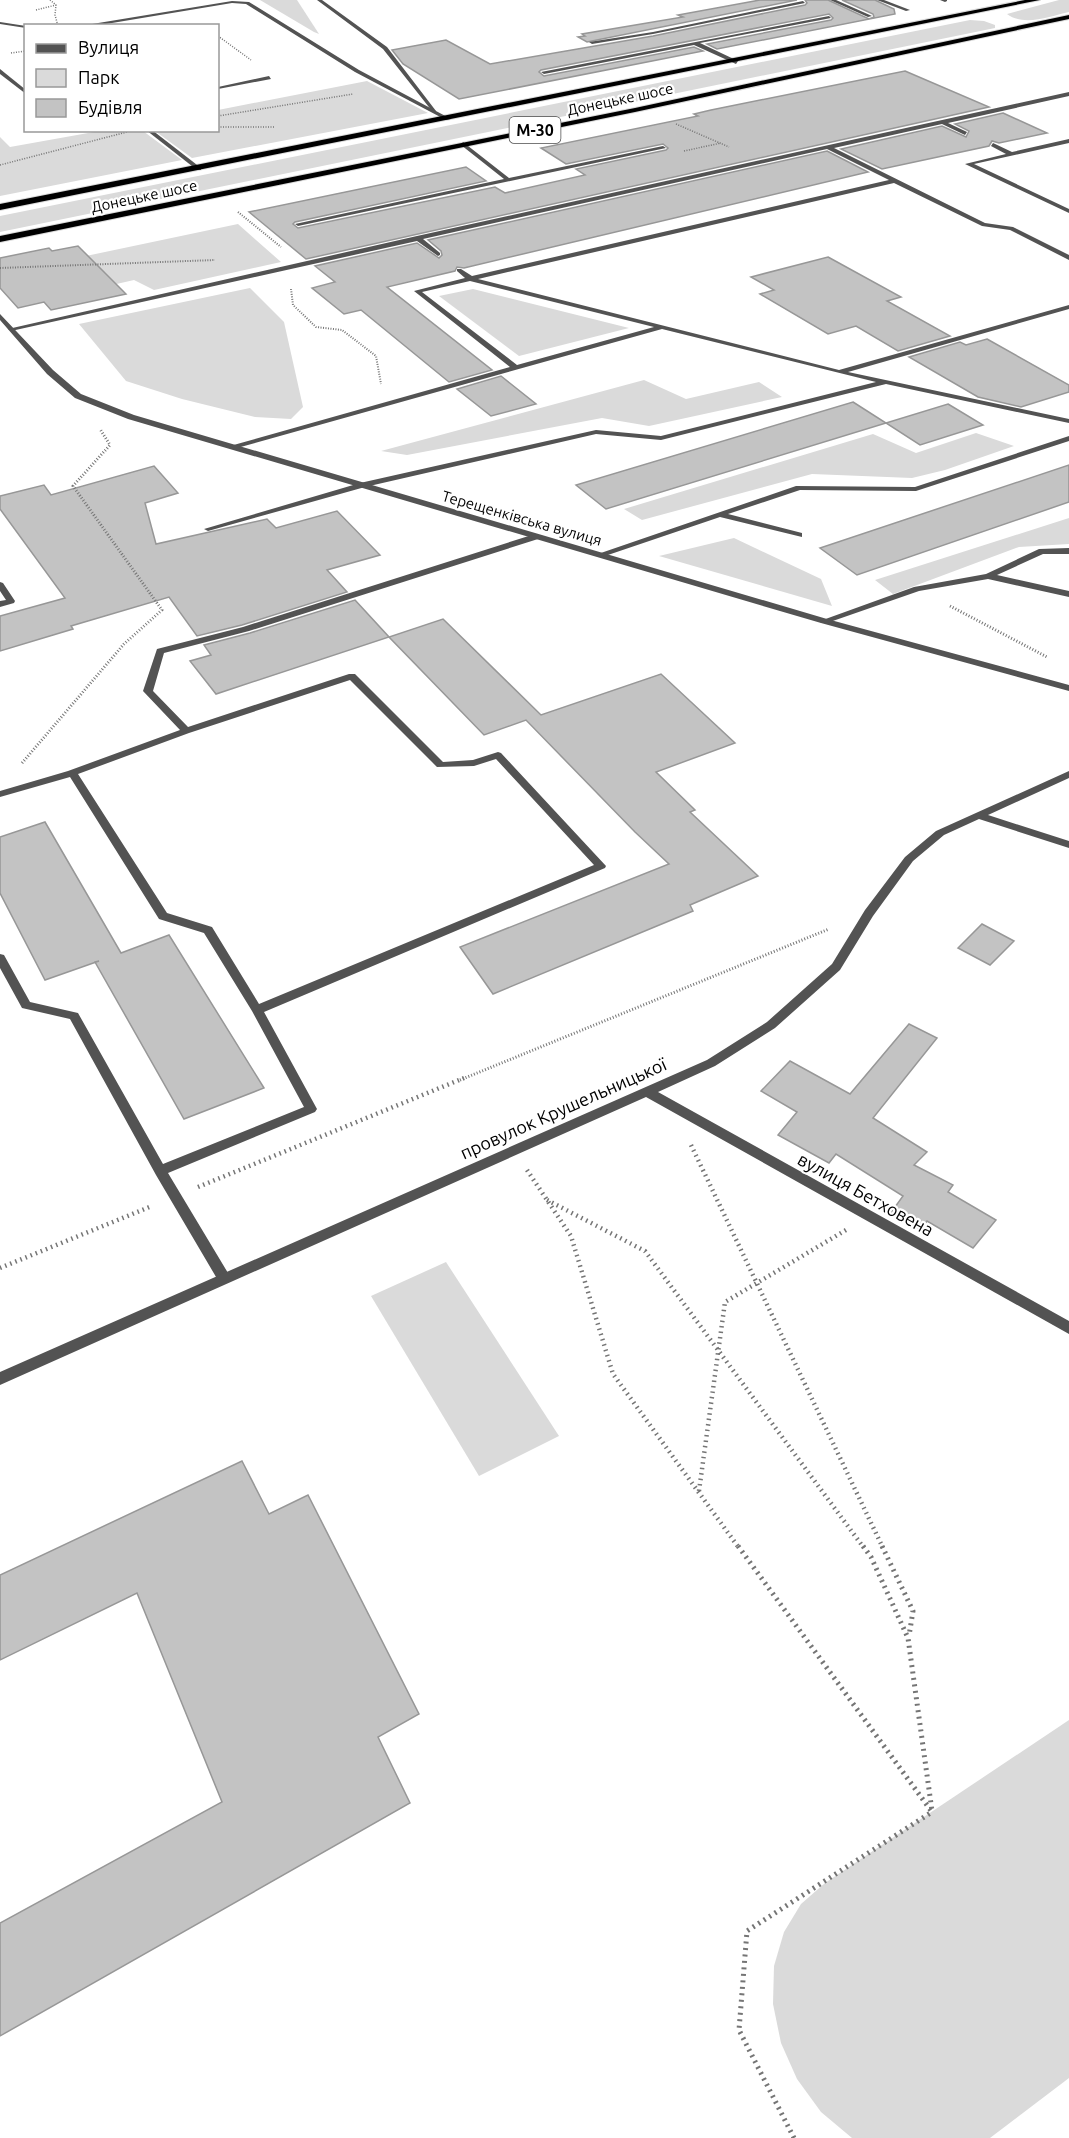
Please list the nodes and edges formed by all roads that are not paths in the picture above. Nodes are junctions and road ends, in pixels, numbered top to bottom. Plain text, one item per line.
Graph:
1 (319, 0) edge
2 (832, 0) edge
3 (879, 0) edge
4 (1036, 0) edge
5 (803, 2) dead end
6 (908, 10) dead end
7 (980, 12) junction
8 (870, 16) dead end
9 (990, 16) dead end
10 (829, 17) dead end
11 (1069, 17) edge
12 (1001, 20) dead end
13 (0, 23) edge
14 (94, 24) edge
15 (24, 27) edge
16 (1023, 28) junction
17 (652, 33) junction
18 (661, 37) dead end
19 (669, 41) dead end
20 (592, 42) dead end
21 (695, 43) junction
22 (677, 45) junction
23 (736, 62) junction
24 (0, 71) edge
25 (544, 72) dead end
26 (269, 78) road end
27 (219, 88) edge
28 (24, 91) edge
29 (1069, 94) edge
30 (434, 110) junction
31 (448, 119) junction
32 (942, 122) junction
33 (151, 132) edge
34 (965, 133) dead end
35 (1069, 141) edge
36 (463, 144) junction
37 (993, 145) dead end
38 (827, 147) junction
39 (663, 148) dead end
40 (1011, 154) junction
41 (199, 168) junction
42 (207, 177) dead end
43 (508, 180) junction
44 (894, 180) junction
45 (216, 185) dead end
46 (225, 193) junction
47 (0, 207) edge
48 (1069, 211) edge
49 (298, 224) dead end
50 (417, 238) junction
51 (0, 240) edge
52 (438, 254) dead end
53 (1069, 258) edge
54 (459, 270) dead end
55 (471, 279) junction
56 (1069, 307) edge
57 (0, 316) edge
58 (662, 327) junction
59 (11, 329) junction
60 (0, 331) edge
61 (514, 367) junction
62 (839, 372) junction
63 (885, 382) junction
64 (1069, 421) edge
65 (1069, 438) edge
66 (234, 446) junction
67 (363, 485) junction
68 (720, 515) junction
69 (208, 529) dead end
70 (799, 535) dead end
71 (535, 537) junction
72 (1069, 551) edge
73 (599, 555) junction
74 (988, 576) junction
75 (0, 585) edge
76 (1069, 594) edge
77 (0, 604) edge
78 (824, 621) junction
79 (1069, 688) edge
80 (186, 731) junction
81 (72, 774) junction
82 (1069, 774) edge
83 (0, 794) edge
84 (977, 815) junction
85 (1069, 845) edge
86 (0, 958) edge
87 (257, 1010) junction
88 (646, 1091) junction
89 (160, 1171) junction
90 (224, 1278) junction
91 (1069, 1328) edge
92 (0, 1379) edge

1 - 30 street
2 - 8 street
3 - 6 street
4 - 7 highway, Донецьке шосе / М-30
5 - 17 street
7 - 9 highway
7 - 23 highway, Донецьке шосе / М-30
10 - 21 street
11 - 16 highway, Донецьке шосе / М-30
12 - 16 highway
13 - 15 street
14 - 30 street
16 - 36 highway, Донецьке шосе / М-30
17 - 18 street
17 - 20 street
19 - 22 street
21 - 22 street
21 - 23 street
22 - 25 street
23 - 31 highway, Донецьке шосе / М-30
24 - 28 street
26 - 27 street
29 - 32 street
30 - 31 street
31 - 41 highway, Донецьке шосе / М-30
32 - 34 street
32 - 38 street
33 - 41 street
35 - 40 street
36 - 43 street
36 - 46 highway, Донецьке шосе / М-30
37 - 40 street
38 - 44 street
38 - 50 street
39 - 43 street
40 - 48 street
41 - 42 highway
41 - 47 highway, Донецьке шосе / М-30
43 - 49 street
44 - 53 street
44 - 55 street
45 - 46 highway
46 - 51 highway, Донецьке шосе / М-30
50 - 52 street
50 - 59 street
54 - 55 street
55 - 58 street
55 - 61 street
56 - 62 street
57 - 59 street, Терещенківська вулиця
58 - 61 street
58 - 62 street
59 - 60 street
59 - 66 street, Терещенківська вулиця
61 - 66 street
62 - 63 street
63 - 64 street
63 - 67 street
65 - 68 street
66 - 67 street, Терещенківська вулиця
67 - 69 street
67 - 71 street, Терещенківська вулиця
68 - 70 street
68 - 73 street
71 - 73 street, Терещенківська вулиця
71 - 80 street
72 - 74 street
73 - 78 street, Терещенківська вулиця
74 - 76 street
74 - 78 street
75 - 77 street
78 - 79 street, Терещенківська вулиця
80 - 81 street
80 - 87 street
81 - 83 street
81 - 87 street
82 - 84 street, провулок Крушельницької
84 - 85 street
84 - 88 street, провулок Крушельницької
86 - 89 street
87 - 89 street
88 - 90 street, провулок Крушельницької
88 - 91 street, вулиця Бетховена
89 - 90 street
90 - 92 street, провулок Крушельницької

